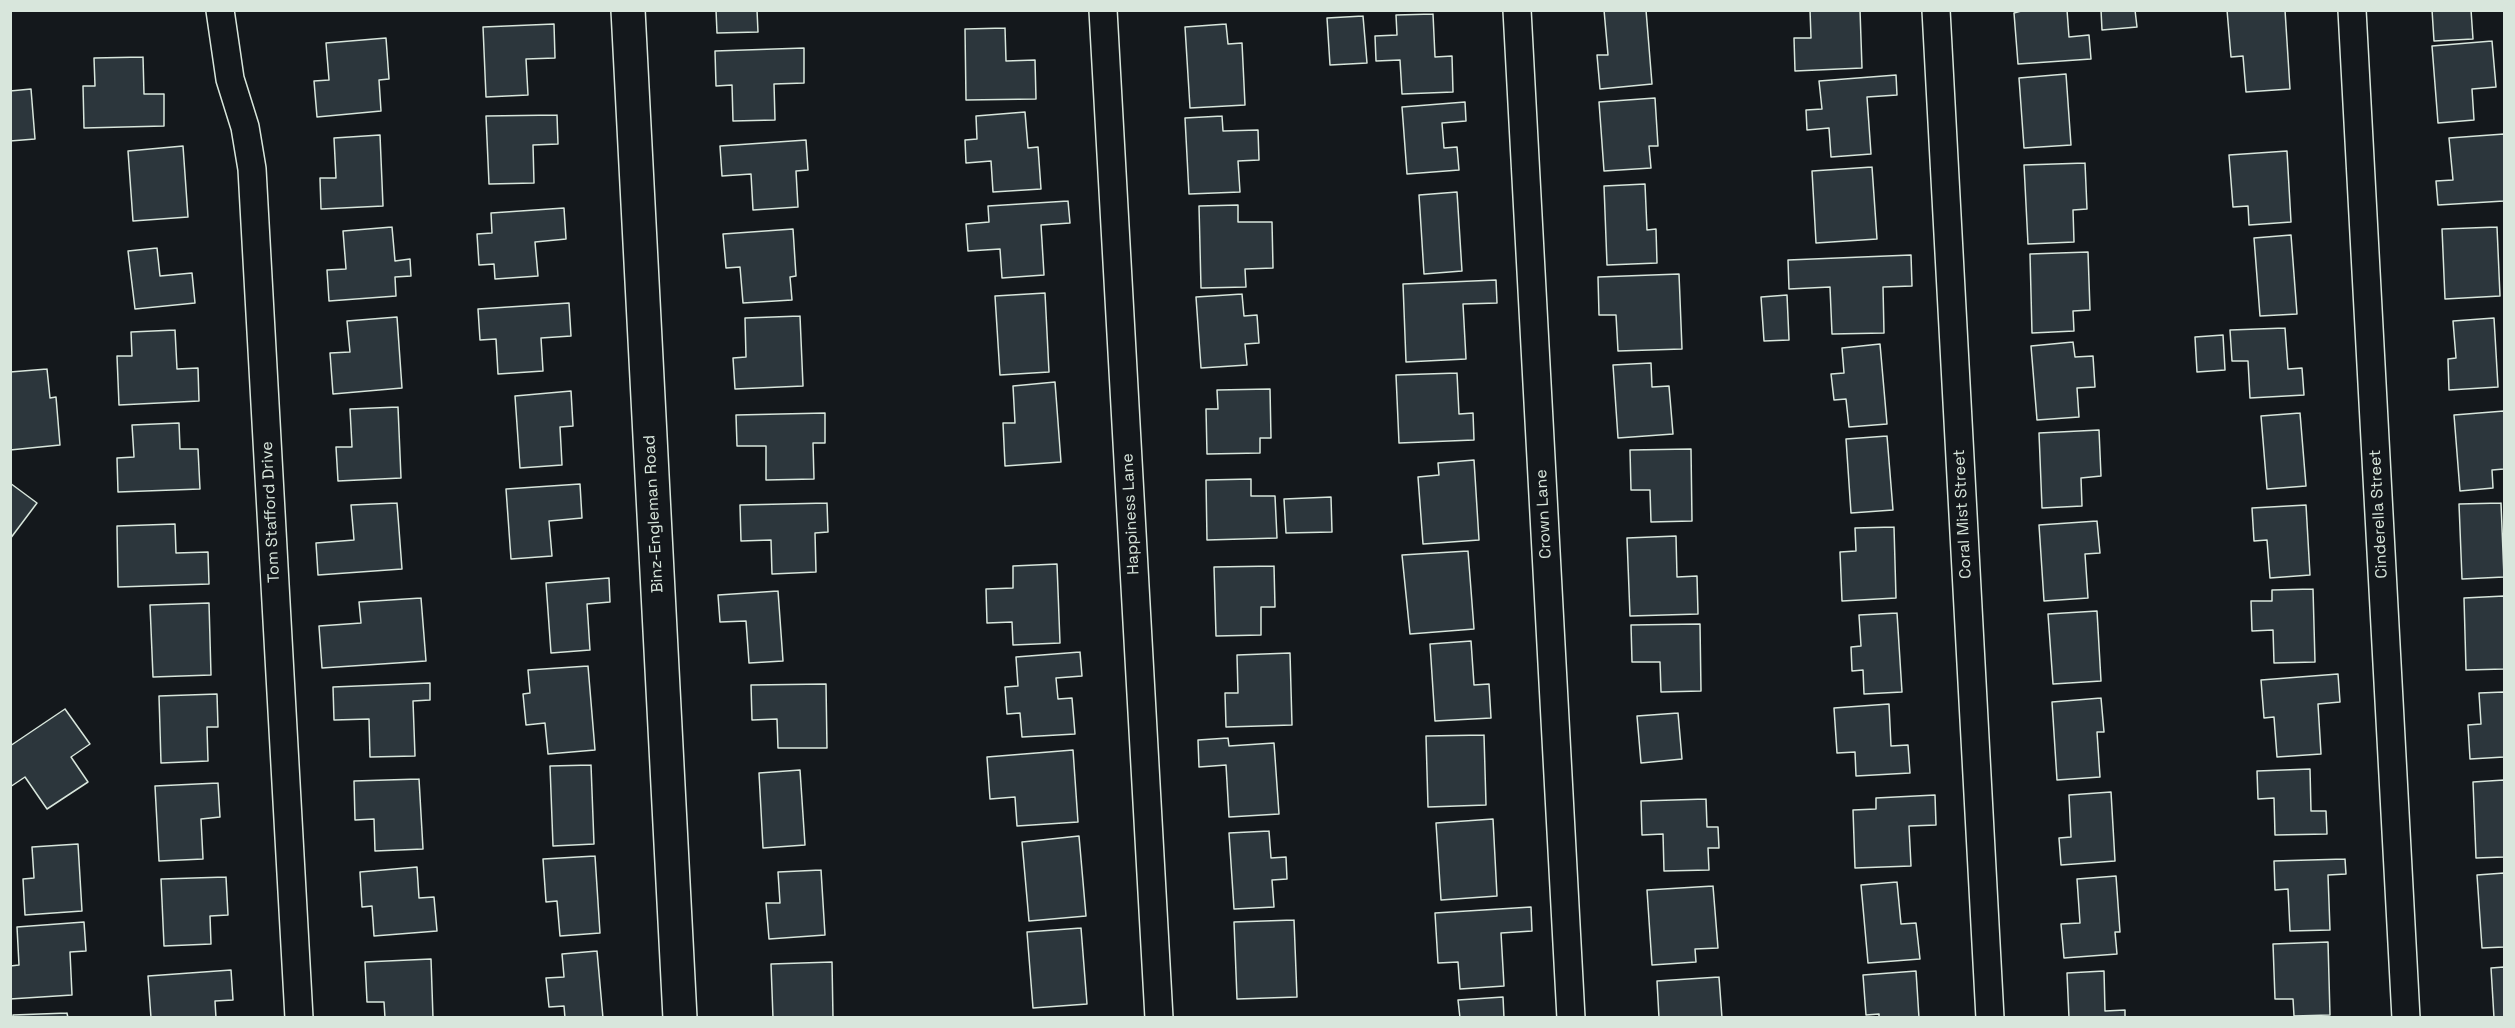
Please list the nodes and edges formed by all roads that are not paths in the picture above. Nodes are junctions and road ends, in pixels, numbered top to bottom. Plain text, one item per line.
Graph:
1 (220, 10) edge
2 (628, 10) edge
3 (1103, 10) edge
4 (1517, 10) edge
5 (1936, 10) edge
6 (2352, 10) edge
7 (298, 1017) edge
8 (680, 1017) edge
9 (1159, 1017) edge
10 (1571, 1017) edge
11 (1990, 1017) edge
12 (2406, 1017) edge

1 - 7 street, Tom Stafford Drive
2 - 8 street, Binz-Engleman Road
3 - 9 street, Happiness Lane
4 - 10 street, Crown Lane
5 - 11 street, Coral Mist Street
6 - 12 street, Cinderella Street

